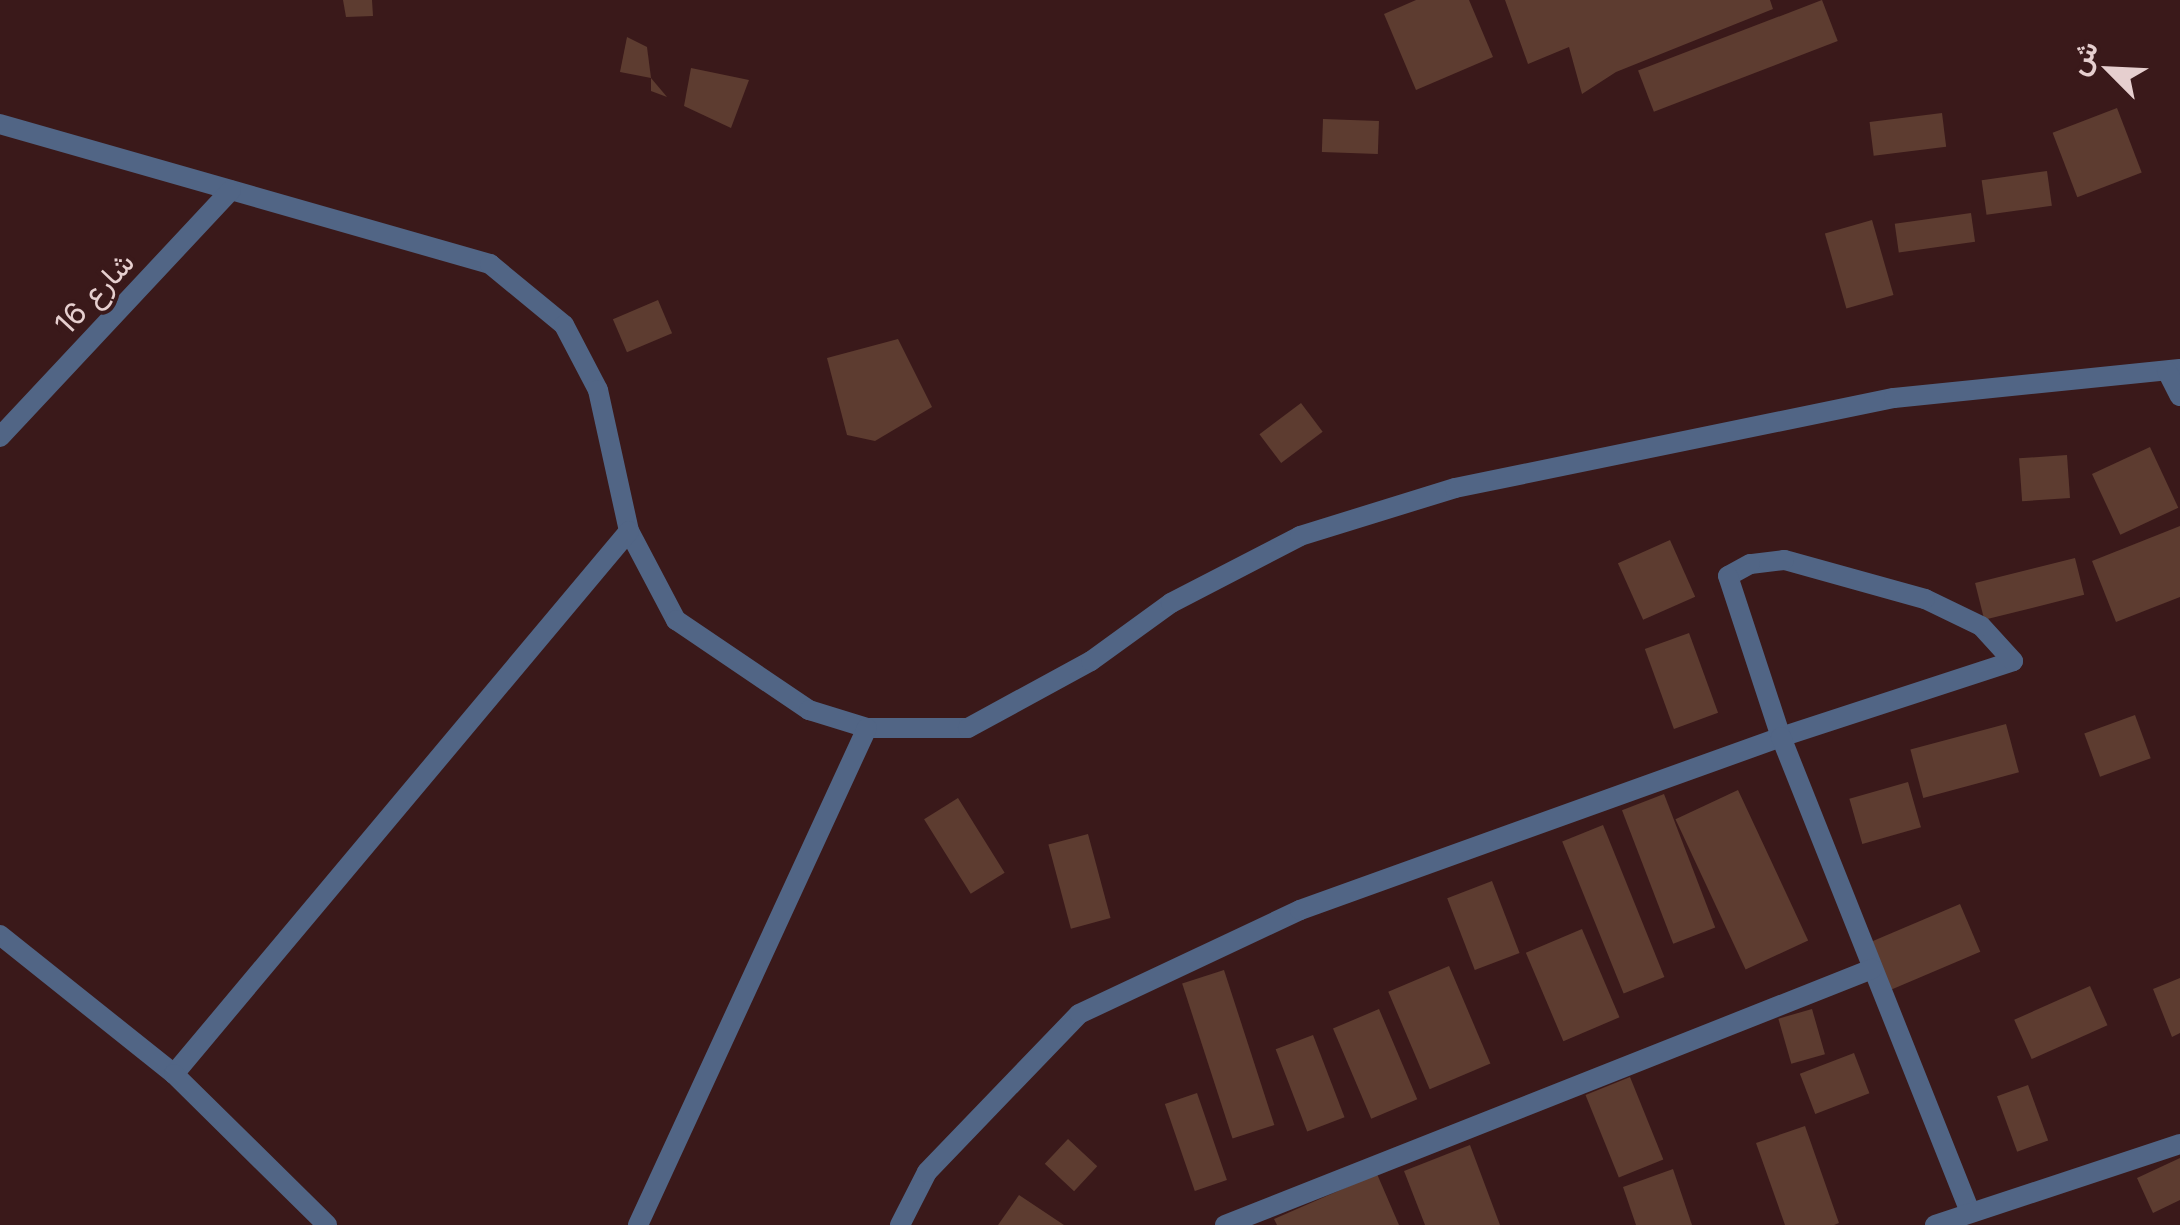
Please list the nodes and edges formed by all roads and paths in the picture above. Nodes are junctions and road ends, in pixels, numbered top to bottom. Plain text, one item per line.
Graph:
1 (0, 124) edge
2 (231, 190) junction
3 (2174, 370) edge
4 (2180, 396) edge
5 (0, 437) edge
6 (628, 531) junction
7 (867, 728) junction
8 (1781, 737) junction
9 (0, 935) edge
10 (1872, 970) junction
11 (174, 1074) junction
12 (2180, 1144) edge
13 (1970, 1212) junction
14 (327, 1225) edge
15 (638, 1225) edge
16 (900, 1225) edge
17 (1225, 1225) edge
18 (1936, 1225) edge

1 - 2 street
2 - 5 street, شارع 16
2 - 6 street
3 - 4 street
3 - 7 street
6 - 7 street
6 - 11 street
7 - 15 street
8 - 8 street
8 - 10 street
8 - 16 street
9 - 11 street
10 - 13 street
10 - 17 street
11 - 14 street
12 - 13 street
13 - 18 street

